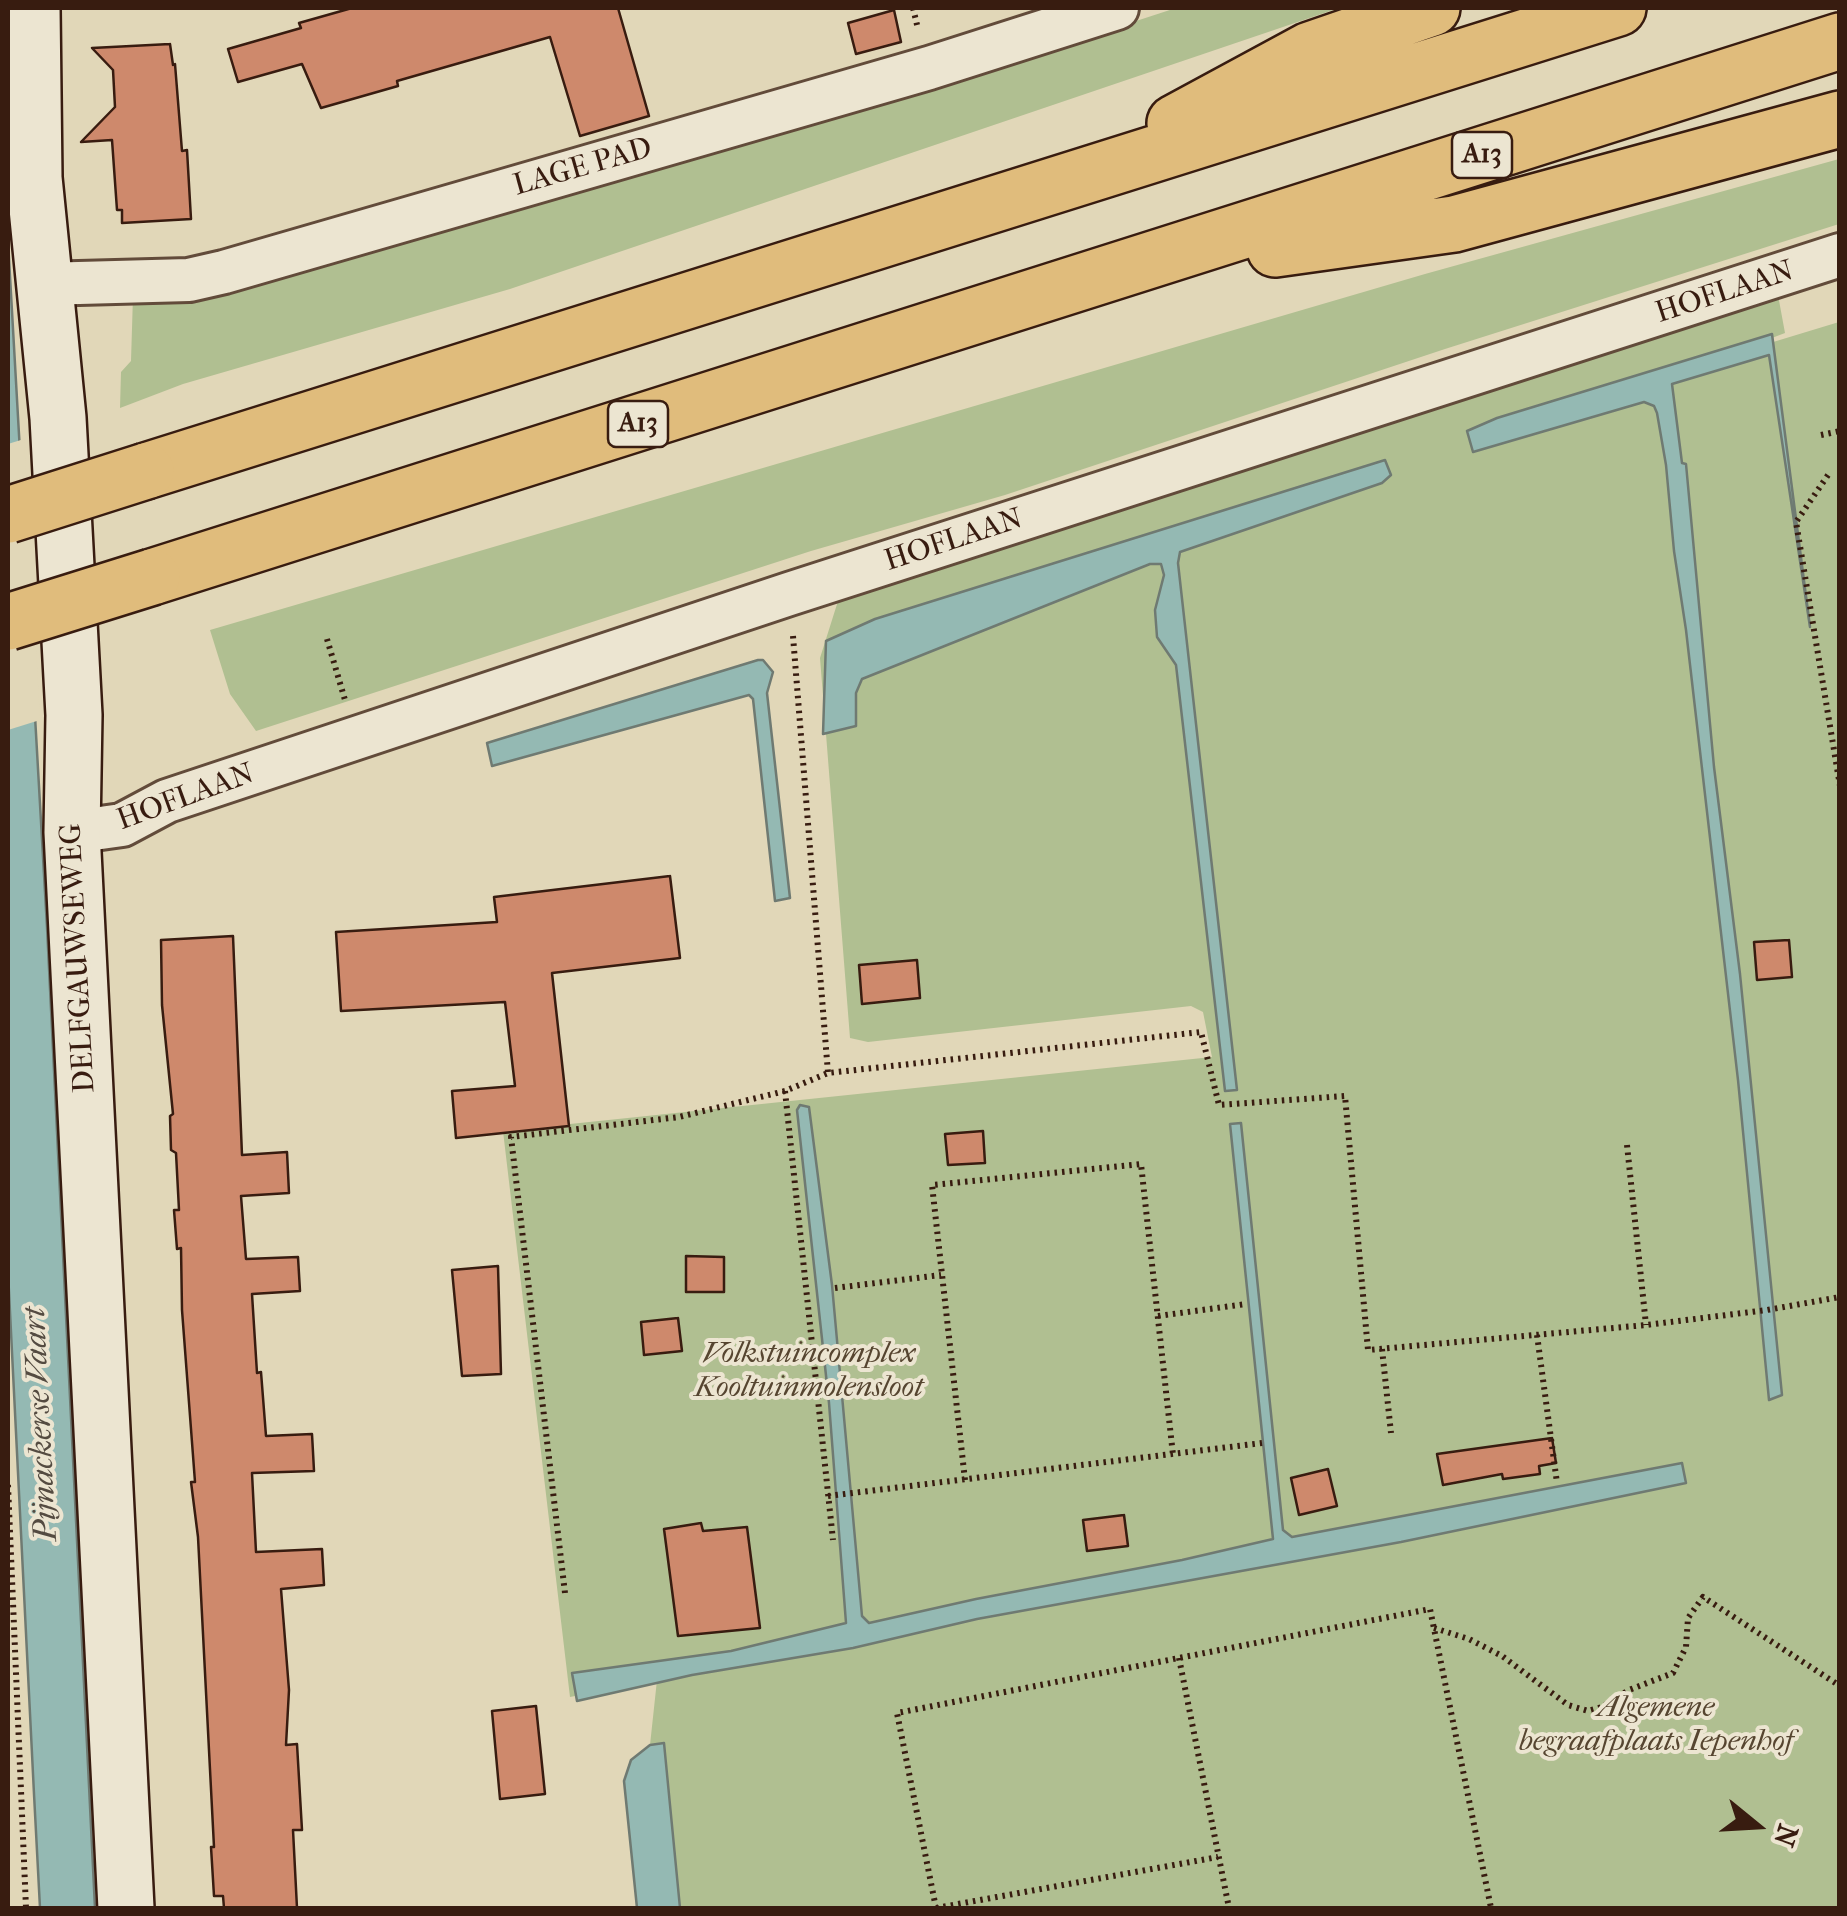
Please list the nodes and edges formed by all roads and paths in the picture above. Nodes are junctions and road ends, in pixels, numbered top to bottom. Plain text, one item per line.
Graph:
1 (32, 8) edge
2 (1117, 8) edge
3 (1432, 8) edge
4 (1618, 8) edge
5 (1840, 41) edge
6 (1840, 119) edge
7 (1058, 186) junction
8 (1840, 256) edge
9 (1124, 270) junction
10 (42, 284) junction
11 (1840, 430) edge
12 (1821, 435) dead end
13 (1828, 475) dead end
14 (8, 516) edge
15 (789, 594) junction
16 (8, 622) edge
17 (327, 639) dead end
18 (343, 695) dead end
19 (1840, 786) edge
20 (72, 832) junction
21 (828, 1073) junction
22 (785, 1091) junction
23 (1628, 1145) dead end
24 (941, 1275) junction
25 (835, 1288) dead end
26 (1840, 1296) edge
27 (1246, 1304) dead end
28 (1158, 1316) junction
29 (1646, 1325) junction
30 (1537, 1335) junction
31 (1382, 1348) junction
32 (1391, 1433) dead end
33 (1262, 1443) dead end
34 (1174, 1454) junction
35 (964, 1480) junction
36 (1557, 1483) dead end
37 (8, 1484) edge
38 (828, 1496) junction
39 (833, 1540) dead end
40 (565, 1593) dead end
41 (1433, 1628) junction
42 (1179, 1658) junction
43 (1840, 1686) edge
44 (12, 1720) edge
45 (1218, 1856) junction
46 (26, 1908) edge
47 (126, 1908) edge
48 (936, 1908) edge
49 (1228, 1908) edge
50 (1491, 1908) edge

1 - 10 street, DELFGAUWSEWEG
2 - 10 street, LAGE PAD
3 - 7 highway
4 - 7 highway
5 - 9 highway, A13
6 - 9 highway, A13
7 - 14 highway, bridge
8 - 15 street, HOFLAAN
9 - 16 highway, A13, bridge
10 - 20 street, DELFGAUWSEWEG
11 - 12 path
13 - 19 path
15 - 20 street, HOFLAAN
15 - 21 path
17 - 18 path
20 - 47 street, DELFGAUWSEWEG
21 - 22 path
21 - 31 path
22 - 38 path
22 - 40 path
23 - 29 path
24 - 25 path
24 - 28 path
24 - 35 path
26 - 29 path
27 - 28 path
28 - 34 path
29 - 30 path
30 - 31 path
30 - 36 path
31 - 32 path
33 - 34 path
34 - 35 path
35 - 38 path
37 - 44 path
38 - 39 path
41 - 42 path
41 - 43 path
41 - 50 path
42 - 45 path
42 - 48 path
44 - 46 path
45 - 48 path
45 - 49 path

